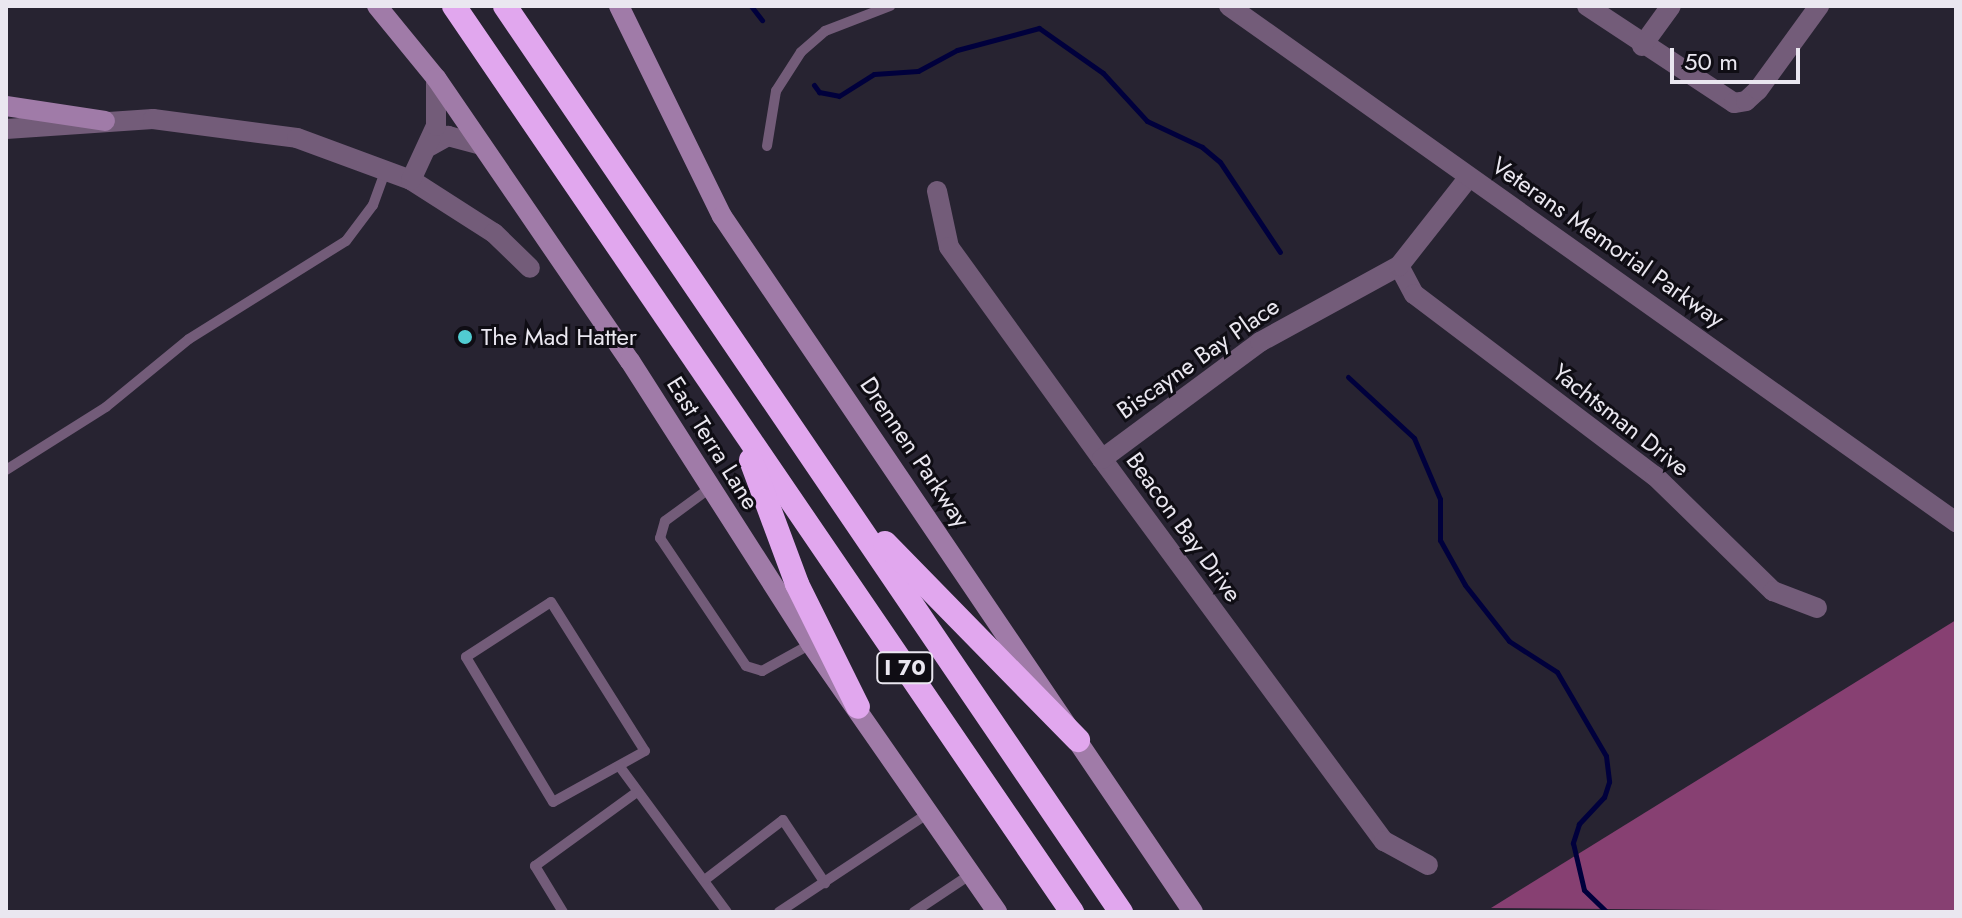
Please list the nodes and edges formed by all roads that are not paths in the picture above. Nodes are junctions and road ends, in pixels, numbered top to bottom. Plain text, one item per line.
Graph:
1 (377, 6) edge
2 (454, 6) edge
3 (505, 6) edge
4 (619, 6) edge
5 (890, 6) edge
6 (1229, 6) edge
7 (1587, 6) edge
8 (1671, 6) edge
9 (1819, 6) edge
10 (1642, 46) junction
11 (436, 78) junction
12 (6, 106) edge
13 (105, 121) junction
14 (6, 129) edge
15 (482, 145) junction
16 (430, 146) junction
17 (767, 146) dead end
18 (386, 169) junction
19 (1469, 177) junction
20 (411, 180) junction
21 (937, 191) dead end
22 (1399, 266) junction
23 (530, 268) dead end
24 (737, 424) junction
25 (1102, 459) junction
26 (6, 470) edge
27 (710, 488) junction
28 (836, 493) junction
29 (1956, 522) edge
30 (1817, 608) dead end
31 (811, 644) junction
32 (858, 707) junction
33 (1078, 740) junction
34 (620, 767) junction
35 (637, 792) junction
36 (930, 812) junction
37 (1428, 865) dead end
38 (971, 874) junction
39 (706, 879) junction
40 (825, 883) junction
41 (563, 912) edge
42 (727, 912) edge
43 (779, 912) edge
44 (914, 912) edge
45 (997, 912) edge
46 (1072, 912) edge
47 (1121, 912) edge
48 (1193, 912) edge

1 - 11 main road, East Terra Lane
2 - 24 highway, I 70
3 - 28 highway, I 70
4 - 33 main road, Drennen Parkway
5 - 17 lane
6 - 19 street, Veterans Memorial Parkway
7 - 10 street
8 - 10 street
9 - 10 street
11 - 15 main road, East Terra Lane
11 - 16 street
12 - 13 main road
13 - 14 street
13 - 18 street
15 - 16 street
15 - 27 main road, East Terra Lane
16 - 20 street
18 - 20 street
18 - 26 lane
19 - 22 street
19 - 29 street, Veterans Memorial Parkway
20 - 23 street
21 - 25 street, Beacon Bay Drive
22 - 25 street, Biscayne Bay Place
22 - 30 street, Yachtsman Drive
24 - 32 highway
24 - 46 highway, I 70
25 - 37 street, Beacon Bay Drive
27 - 31 main road, East Terra Lane
27 - 31 lane
28 - 33 highway
28 - 47 highway, I 70
31 - 32 main road, East Terra Lane
32 - 36 main road, East Terra Lane
33 - 48 main road, Drennen Parkway
34 - 34 lane
34 - 35 lane
35 - 39 lane
35 - 41 lane
36 - 38 main road, East Terra Lane
36 - 40 lane
38 - 44 lane
38 - 45 main road, East Terra Lane
39 - 40 lane
39 - 42 lane
40 - 43 lane

